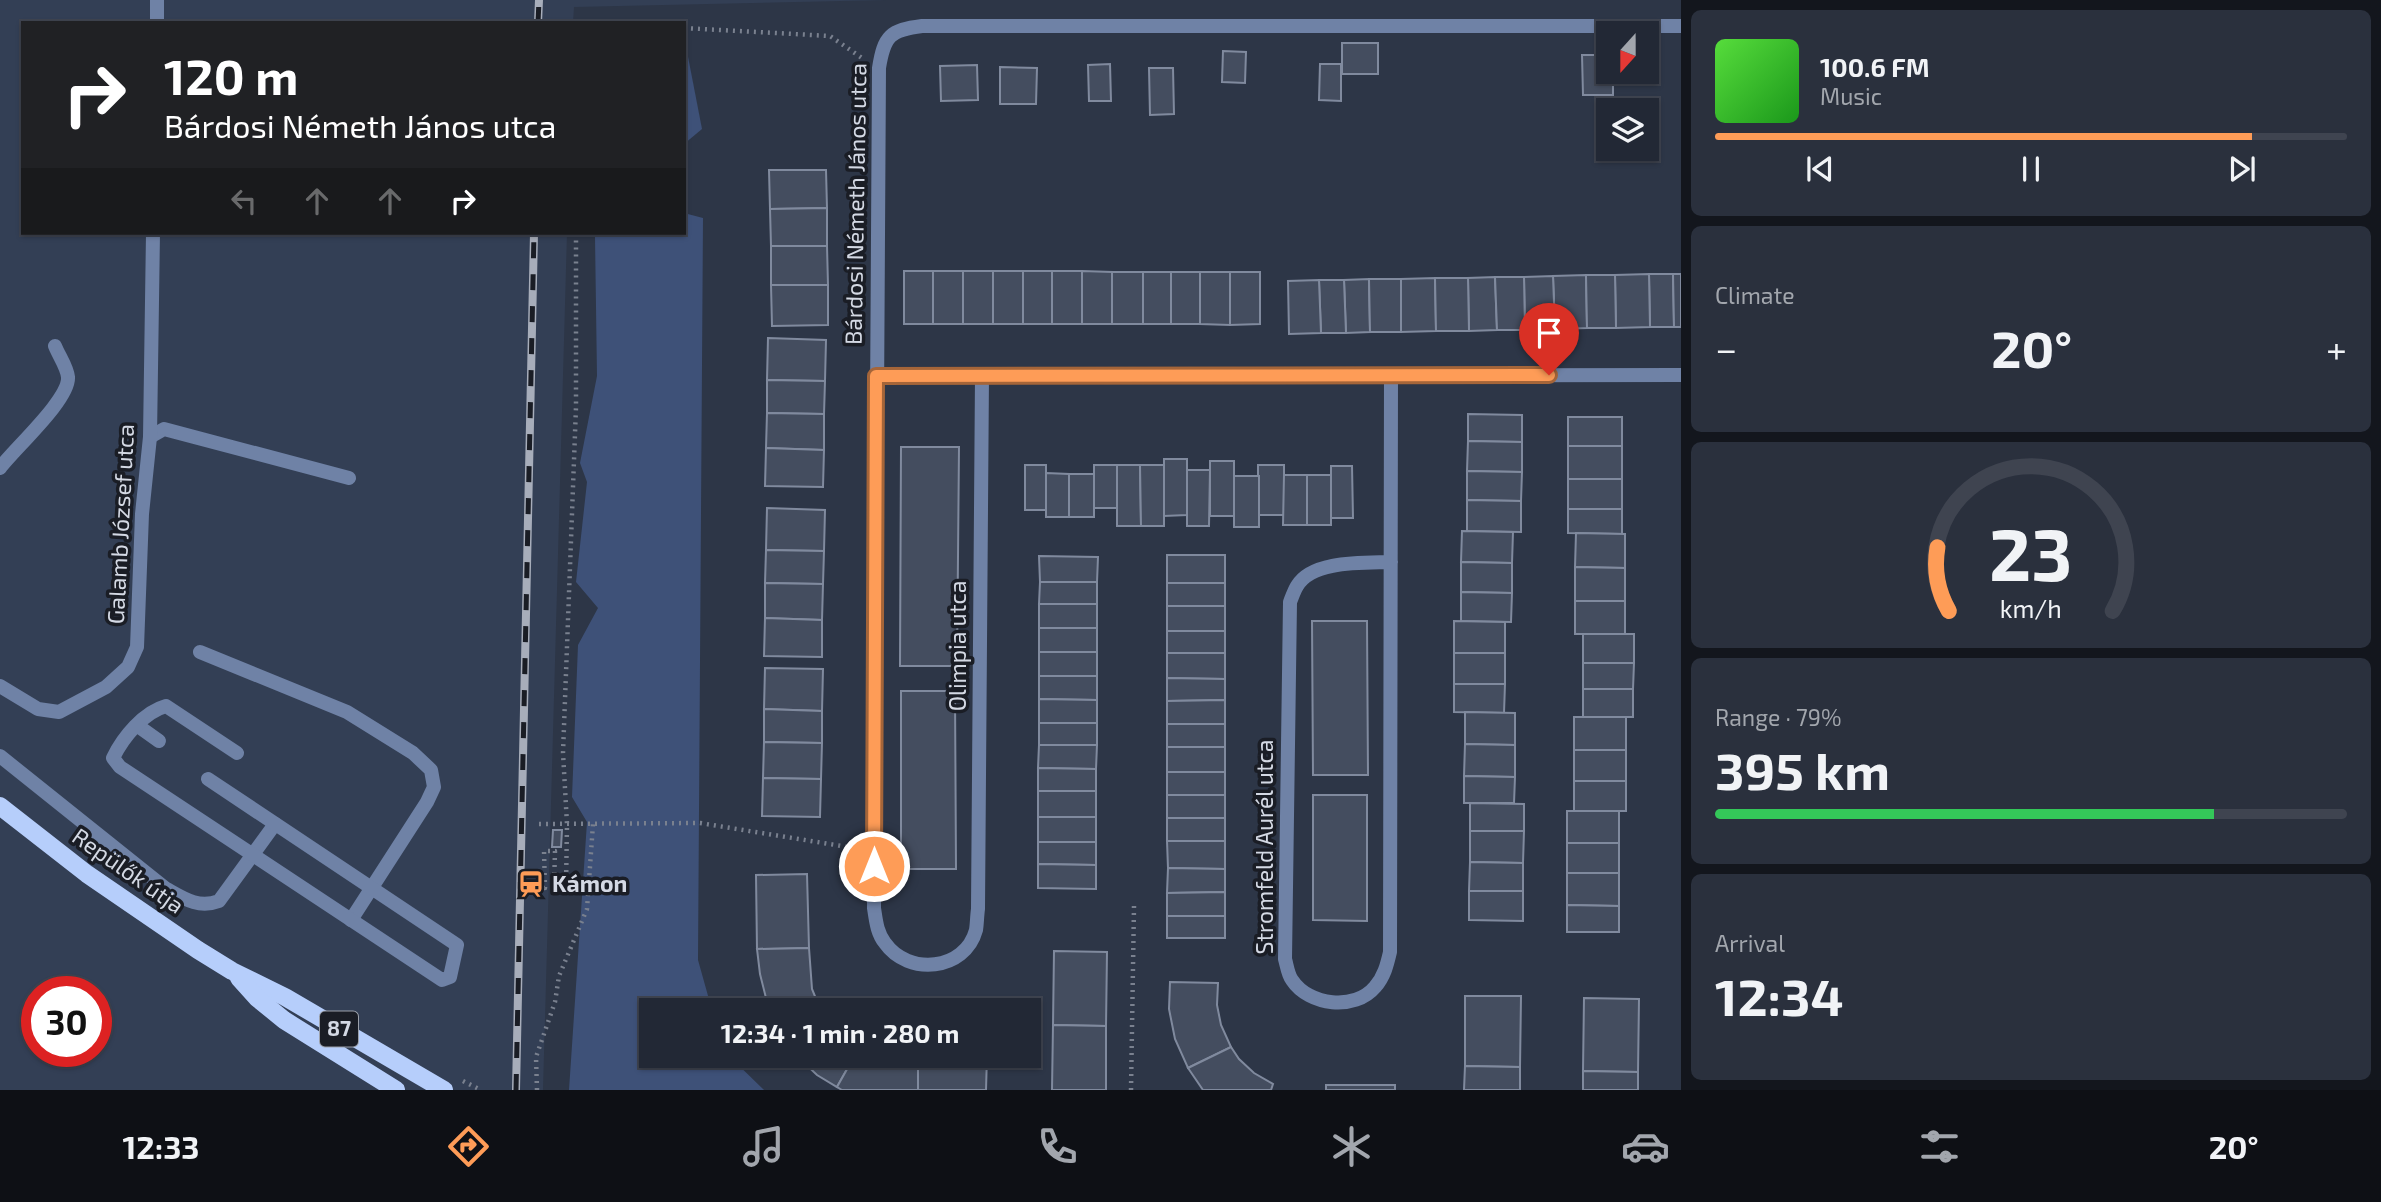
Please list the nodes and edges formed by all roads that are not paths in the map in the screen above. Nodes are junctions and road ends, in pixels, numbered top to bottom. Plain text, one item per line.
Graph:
1 (157, 0) edge
2 (157, 21) edge
3 (1681, 26) edge
4 (153, 235) edge
5 (55, 346) dead end
6 (982, 375) junction
7 (1391, 375) junction
8 (1681, 375) edge
9 (876, 376) junction
10 (150, 437) junction
11 (0, 468) edge
12 (349, 478) dead end
13 (1391, 562) junction
14 (200, 652) dead end
15 (0, 686) edge
16 (138, 726) junction
17 (159, 741) dead end
18 (237, 753) dead end
19 (0, 756) edge
20 (208, 779) dead end
21 (0, 806) edge
22 (275, 824) junction
23 (253, 855) junction
24 (874, 881) joint
25 (372, 889) junction
26 (351, 920) junction
27 (232, 971) junction
28 (397, 1090) edge
29 (444, 1090) edge

1 - 2 street
3 - 9 street, Bárdosi Németh János utca
4 - 10 street, Galamb József utca
5 - 11 street
6 - 7 street, Bárdosi Németh János utca
6 - 9 street, Bárdosi Németh János utca
6 - 24 street, Olimpia utca
7 - 8 street, Bárdosi Németh János utca
7 - 13 street, Stromfeld Aurél utca
9 - 24 street, Bárdosi Németh János utca
10 - 12 street
10 - 15 street, Galamb József utca
13 - 13 street, Stromfeld Aurél utca
14 - 25 street
16 - 17 street
16 - 18 street
16 - 23 street
19 - 23 street
20 - 22 street
21 - 27 main road, Repülők útja / 87
22 - 23 street
22 - 25 street
23 - 26 street
25 - 26 street
25 - 26 street
27 - 28 main road, Repülők útja / 87
27 - 29 main road, Repülők útja / 87

